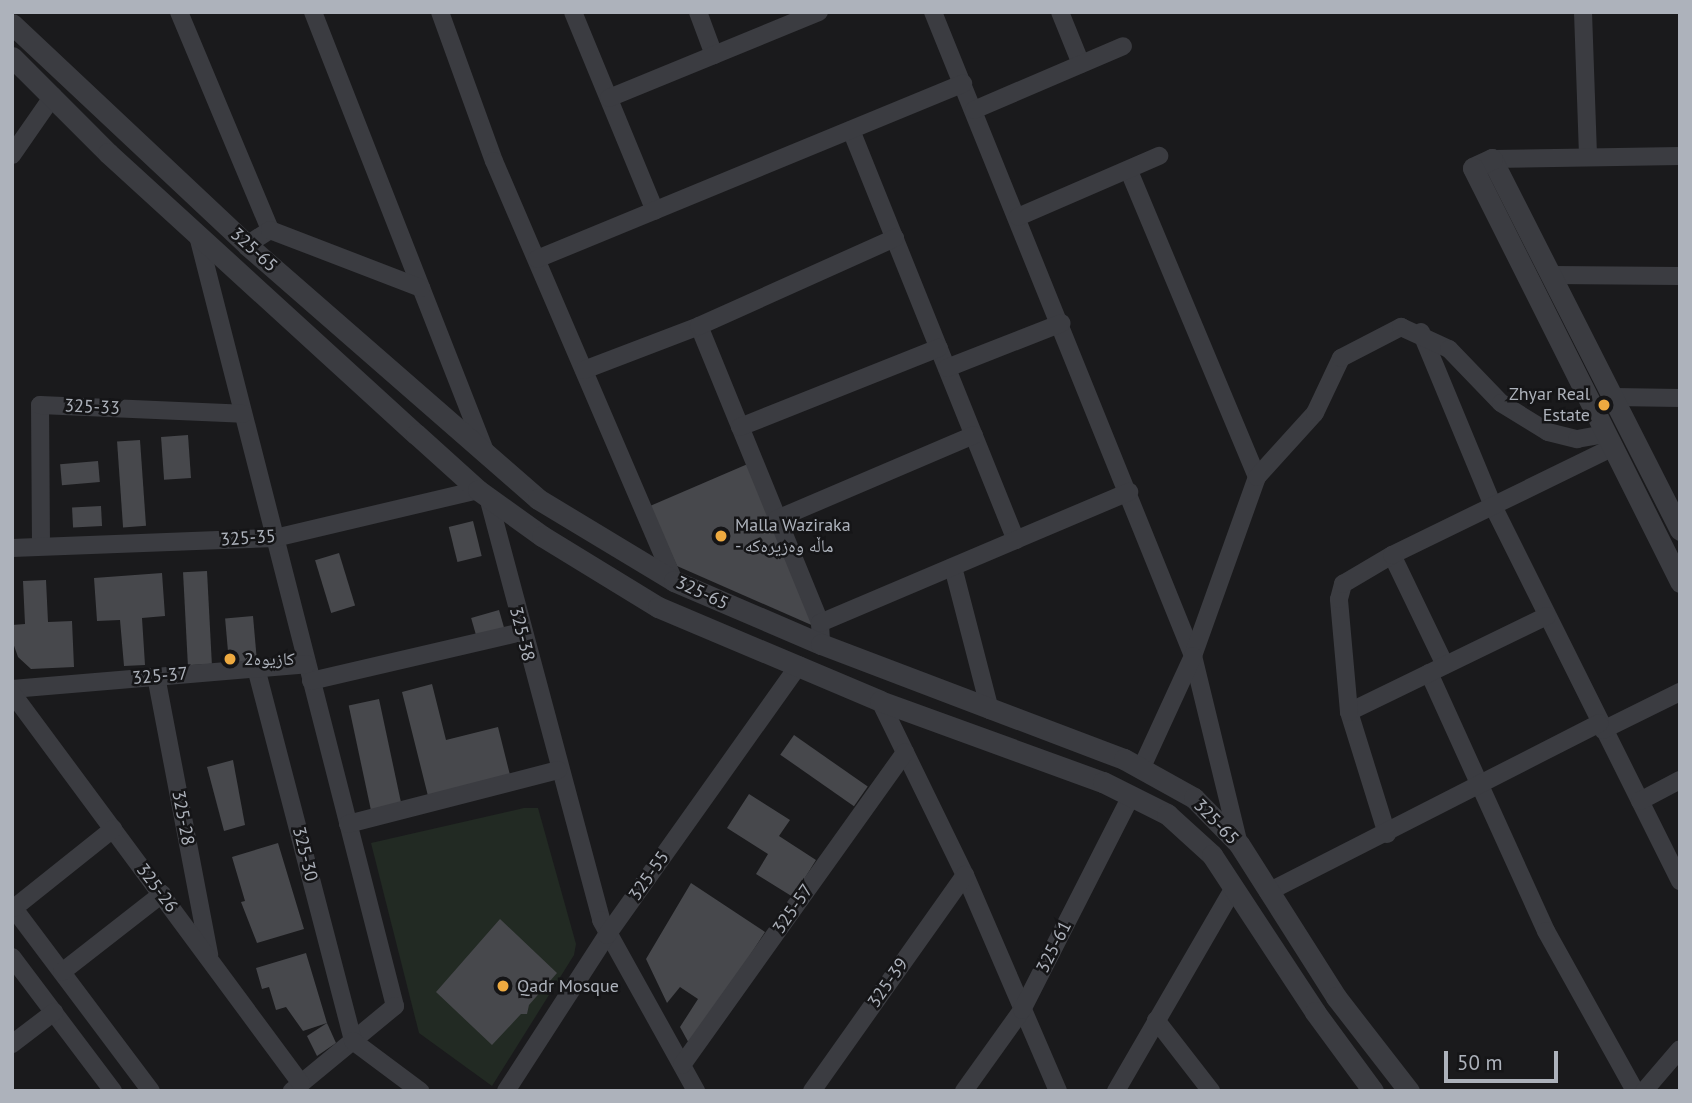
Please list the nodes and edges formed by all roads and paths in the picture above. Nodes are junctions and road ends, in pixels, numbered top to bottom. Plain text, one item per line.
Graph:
1 (178, 12) edge
2 (313, 12) edge
3 (440, 12) edge
4 (573, 12) edge
5 (698, 12) edge
6 (819, 12) edge
7 (933, 12) edge
8 (1060, 12) edge
9 (1583, 12) edge
10 (800, 16) edge
11 (12, 24) edge
12 (1123, 46) dead end
13 (714, 55) junction
14 (12, 57) edge
15 (1081, 64) junction
16 (963, 83) junction
17 (53, 96) junction
18 (608, 98) junction
19 (974, 110) junction
20 (851, 130) junction
21 (12, 155) edge
22 (1588, 155) junction
23 (1159, 156) dead end
24 (1680, 156) edge
25 (1492, 159) junction
26 (1129, 171) junction
27 (655, 211) junction
28 (1018, 217) junction
29 (270, 230) junction
30 (198, 236) junction
31 (895, 238) junction
32 (247, 245) junction
33 (537, 259) junction
34 (1552, 275) junction
35 (1680, 276) edge
36 (421, 288) junction
37 (1062, 323) junction
38 (699, 326) junction
39 (1579, 328) junction
40 (1421, 332) junction
41 (1558, 339) junction
42 (939, 348) junction
43 (947, 368) junction
44 (584, 370) junction
45 (1614, 397) junction
46 (1680, 398) edge
47 (243, 414) junction
48 (740, 426) junction
49 (974, 435) junction
50 (1609, 441) junction
51 (488, 458) junction
52 (1257, 477) junction
53 (1129, 492) junction
54 (483, 493) junction
55 (1494, 508) junction
56 (778, 519) junction
57 (1679, 527) edge
58 (275, 538) junction
59 (1016, 540) junction
60 (41, 546) junction
61 (12, 548) edge
62 (1392, 555) junction
63 (953, 567) junction
64 (674, 581) junction
65 (1680, 582) edge
66 (735, 608) junction
67 (1547, 616) junction
68 (521, 632) junction
69 (820, 634) junction
70 (723, 635) junction
71 (1193, 656) junction
72 (799, 665) junction
73 (256, 668) junction
74 (1437, 669) junction
75 (309, 673) junction
76 (156, 676) junction
77 (12, 691) edge
78 (1680, 692) edge
79 (880, 701) junction
80 (990, 710) junction
81 (1349, 712) junction
82 (1601, 726) junction
83 (905, 752) junction
84 (1142, 767) junction
85 (558, 770) junction
86 (1680, 780) edge
87 (1479, 787) junction
88 (1131, 796) junction
89 (1640, 801) junction
90 (348, 824) junction
91 (113, 829) junction
92 (1387, 834) junction
93 (1239, 844) junction
94 (965, 875) junction
95 (1680, 881) edge
96 (1233, 889) junction
97 (1268, 892) junction
98 (162, 894) junction
99 (13, 907) edge
100 (607, 935) junction
101 (12, 957) edge
102 (210, 961) junction
103 (62, 972) junction
104 (1336, 997) junction
105 (1022, 1010) junction
106 (54, 1012) junction
107 (1315, 1012) junction
108 (1156, 1020) junction
109 (353, 1041) junction
110 (12, 1044) edge
111 (1680, 1049) edge
112 (682, 1065) junction
113 (297, 1087) edge
114 (113, 1091) edge
115 (151, 1091) edge
116 (420, 1091) edge
117 (506, 1091) edge
118 (696, 1091) edge
119 (812, 1091) edge
120 (964, 1091) edge
121 (1058, 1091) edge
122 (1116, 1091) edge
123 (1211, 1091) edge
124 (1373, 1091) edge
125 (1409, 1091) edge
126 (1635, 1091) edge
127 (1644, 1091) edge

1 - 29 street
2 - 36 street
3 - 33 street
4 - 18 street
5 - 13 street
6 - 10 street
7 - 16 street
8 - 15 street
9 - 22 street
10 - 13 street
11 - 32 street, 325-65
12 - 15 street
13 - 18 street
14 - 17 street, 325-65
15 - 19 street
16 - 19 street
16 - 20 street
17 - 21 street
17 - 30 street, 325-65
18 - 27 street
19 - 28 street
20 - 27 street
20 - 31 street
22 - 24 street
22 - 25 street
23 - 26 street
25 - 34 street
25 - 41 street
26 - 28 street
26 - 52 street
27 - 33 street
28 - 37 street
29 - 32 street
29 - 36 street
30 - 47 street
30 - 54 street, 325-65
31 - 38 street
31 - 42 street
32 - 51 street, 325-65
33 - 44 street
34 - 35 street
34 - 39 street
36 - 51 street
37 - 43 street
37 - 53 street
38 - 44 street
38 - 48 street
39 - 41 street
39 - 45 street
40 - 50 street
40 - 52 street
40 - 55 street
41 - 50 street
42 - 43 street
42 - 48 street
43 - 49 street
44 - 64 street
45 - 46 street
45 - 57 street
47 - 58 street
47 - 60 street, 325-33
48 - 56 street
49 - 56 street
49 - 59 street
50 - 55 street
50 - 65 street
51 - 64 street, 325-65
52 - 71 street
53 - 59 street
53 - 71 street
54 - 58 street, 325-35
54 - 68 street, 325-38
54 - 70 street, 325-65
55 - 62 street
55 - 67 street
56 - 69 street
58 - 60 street, 325-35
58 - 75 street
59 - 63 street
60 - 61 street, 325-35
62 - 74 street
62 - 81 street
63 - 69 street
63 - 80 street
64 - 66 street, 325-65
66 - 69 street, 325-65
66 - 70 street
67 - 74 street
67 - 82 street
68 - 75 street, 325-37
68 - 85 street, 325-38
69 - 80 street, 325-65
70 - 72 street, 325-65
71 - 84 street
71 - 93 street
72 - 79 street, 325-65
72 - 100 street, 325-55
73 - 75 street, 325-37
73 - 76 street, 325-37
73 - 109 street, 325-30
74 - 81 street
74 - 87 street
75 - 90 street
76 - 77 street, 325-37
76 - 102 street, 325-28
77 - 91 street, 325-26
78 - 82 street
79 - 83 street
79 - 88 street, 325-65
80 - 84 street, 325-65
81 - 92 street
82 - 87 street
82 - 89 street
83 - 94 street
83 - 112 street, 325-57
84 - 93 street, 325-65
85 - 90 street
85 - 100 street, 325-38
86 - 89 street
87 - 92 street
87 - 126 street
88 - 96 street, 325-65
88 - 105 street, 325-61
89 - 95 street
90 - 109 street
91 - 98 street, 325-26
91 - 99 street
92 - 97 street
93 - 97 street, 325-65
94 - 105 street
94 - 119 street, 325-39
96 - 107 street, 325-65
96 - 108 street
97 - 104 street, 325-65
98 - 102 street, 325-26
98 - 103 street
99 - 103 street
100 - 112 street, 325-38
100 - 117 street, 325-55
101 - 106 street
102 - 113 street, 325-26
103 - 115 street
104 - 107 street
104 - 125 street, 325-65
105 - 120 street, 325-61
105 - 121 street
106 - 110 street
106 - 114 street
107 - 124 street, 325-65
108 - 122 street
108 - 123 street
109 - 113 street
109 - 116 street
111 - 127 street
112 - 118 street, 325-38

